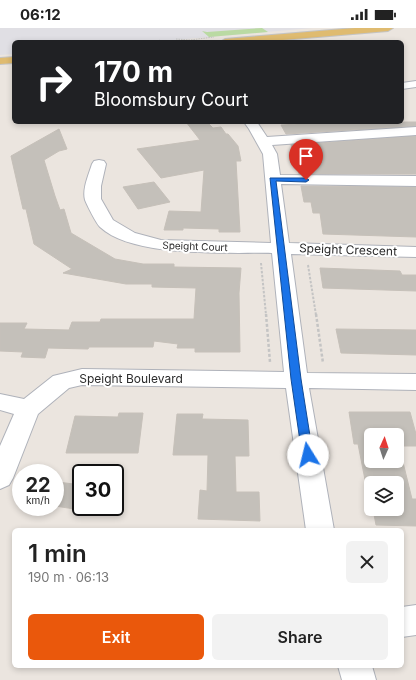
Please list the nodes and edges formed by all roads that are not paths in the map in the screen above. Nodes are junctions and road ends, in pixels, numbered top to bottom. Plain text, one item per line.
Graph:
1 (388, 28) edge
2 (352, 30) edge
3 (246, 40) edge
4 (12, 60) edge
5 (0, 61) edge
6 (416, 84) edge
7 (404, 86) edge
8 (252, 124) edge
9 (416, 130) edge
10 (263, 141) junction
11 (99, 164) dead end
12 (272, 180) junction
13 (416, 181) edge
14 (281, 248) junction
15 (416, 252) edge
16 (296, 379) junction
17 (416, 382) edge
18 (0, 402) edge
19 (28, 409) junction
20 (0, 478) edge
21 (320, 528) edge
22 (416, 620) edge
23 (404, 622) edge
24 (356, 668) edge
25 (359, 680) edge

1 - 2 main road
2 - 3 main road
4 - 5 main road
6 - 7 street
8 - 10 street
9 - 10 street
10 - 12 street
11 - 14 street, Speight Court
12 - 13 street
12 - 14 street
14 - 15 street, Speight Crescent
14 - 16 street
16 - 17 street
16 - 19 street, Speight Boulevard
16 - 21 street
18 - 19 street
19 - 20 street, Speight Boulevard
22 - 23 street
24 - 25 street

